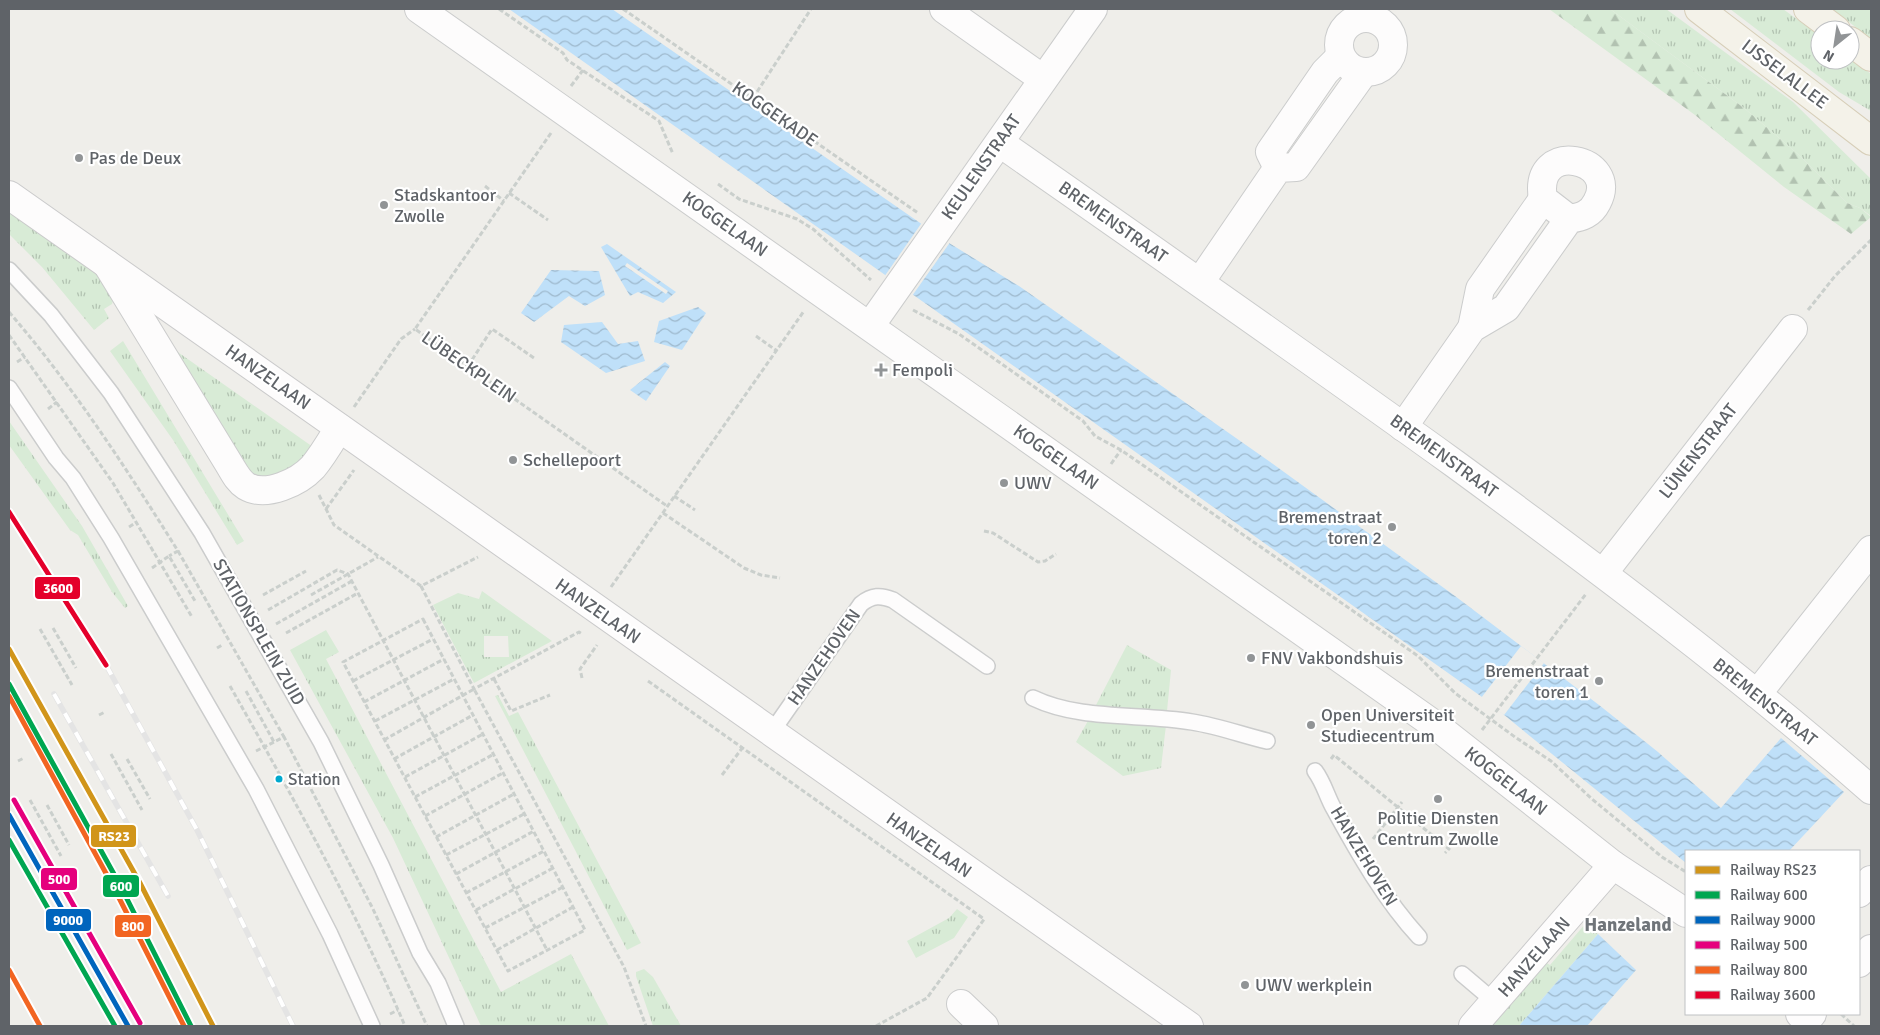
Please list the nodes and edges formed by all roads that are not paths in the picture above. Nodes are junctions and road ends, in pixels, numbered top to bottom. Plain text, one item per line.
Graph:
1 (420, 9) edge
2 (944, 9) edge
3 (1093, 9) edge
4 (1699, 9) edge
5 (1808, 9) edge
6 (1823, 20) edge
7 (1860, 49) edge
8 (1340, 57) junction
9 (1871, 57) edge
10 (1363, 73) junction
11 (1043, 79) junction
12 (1871, 141) edge
13 (1000, 143) junction
14 (1278, 168) junction
15 (9, 195) edge
16 (1543, 199) junction
17 (1569, 219) junction
18 (107, 264) junction
19 (9, 270) edge
20 (1200, 282) junction
21 (870, 326) junction
22 (1472, 328) junction
23 (1793, 329) road end
24 (9, 388) edge
25 (1404, 427) junction
26 (339, 428) junction
27 (1871, 550) edge
28 (1604, 572) junction
29 (987, 666) dead end
30 (1757, 694) junction
31 (1033, 698) dead end
32 (771, 733) junction
33 (1267, 742) dead end
34 (1317, 773) road end
35 (1871, 790) edge
36 (1613, 865) junction
37 (1871, 880) edge
38 (1860, 892) edge
39 (1685, 912) edge
40 (1419, 937) dead end
41 (1871, 949) edge
42 (1860, 962) edge
43 (1462, 974) dead end
44 (1495, 1002) junction
45 (960, 1004) dead end
46 (1177, 1023) edge
47 (372, 1026) edge
48 (456, 1026) edge
49 (984, 1026) edge
50 (1473, 1026) edge

1 - 21 street, KOGGELAAN
2 - 11 street
3 - 11 street, KEULENSTRAAT
4 - 12 main road, IJSSELALLEE
5 - 6 main road
7 - 9 main road
8 - 10 street
8 - 10 street
8 - 14 street
10 - 14 street
11 - 13 street, KEULENSTRAAT
13 - 20 street, BREMENSTRAAT
13 - 21 street, KEULENSTRAAT
14 - 20 street
15 - 18 street, HANZELAAN
16 - 17 street
16 - 17 street
16 - 22 street
17 - 22 street
18 - 26 street, HANZELAAN
18 - 26 street
19 - 48 lane, STATIONSPLEIN ZUID
20 - 25 street, BREMENSTRAAT
21 - 36 street, KOGGELAAN
22 - 25 street
23 - 28 street, LÜNENSTRAAT
24 - 47 lane
25 - 28 street, BREMENSTRAAT
26 - 32 street, HANZELAAN
27 - 30 street
28 - 30 street, BREMENSTRAAT
29 - 32 lane, HANZEHOVEN
30 - 35 street, BREMENSTRAAT
31 - 33 lane
32 - 46 street, HANZELAAN
34 - 40 lane, HANZEHOVEN
36 - 39 street, KOGGELAAN
36 - 44 street, HANZELAAN
37 - 38 street
41 - 42 street
43 - 44 lane
44 - 50 street, HANZELAAN
45 - 49 street

